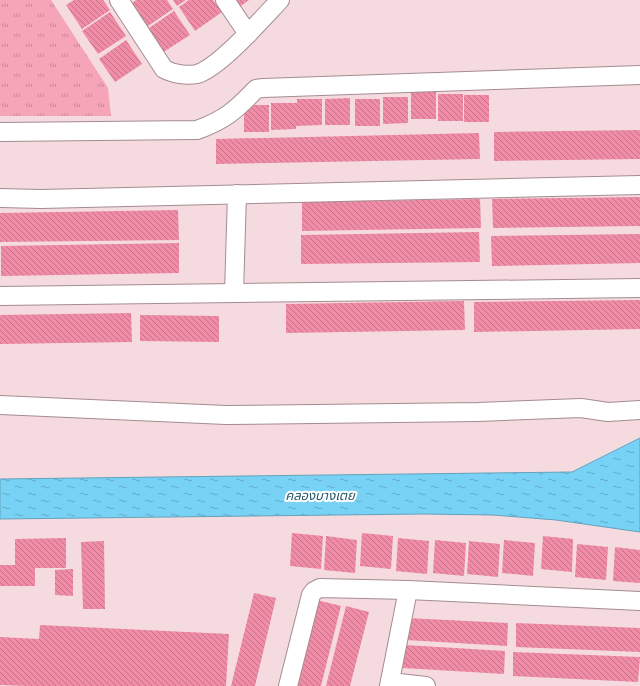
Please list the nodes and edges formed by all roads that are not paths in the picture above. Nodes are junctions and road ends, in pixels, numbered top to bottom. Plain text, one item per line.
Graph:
1 (119, 0) edge
2 (225, 0) edge
3 (280, 0) edge
4 (248, 34) junction
5 (640, 75) edge
6 (0, 132) edge
7 (640, 185) edge
8 (237, 194) junction
9 (0, 198) edge
10 (640, 288) edge
11 (234, 293) junction
12 (0, 296) edge
13 (0, 405) edge
14 (640, 410) edge
15 (408, 590) junction
16 (640, 601) edge
17 (389, 684) edge
18 (288, 686) edge
19 (426, 686) edge

1 - 4 street
2 - 4 street
3 - 4 street
5 - 6 street
7 - 8 street
8 - 9 street
8 - 11 street
10 - 11 street
11 - 12 street
13 - 14 street
15 - 16 street
15 - 17 street
15 - 18 street
17 - 19 street

